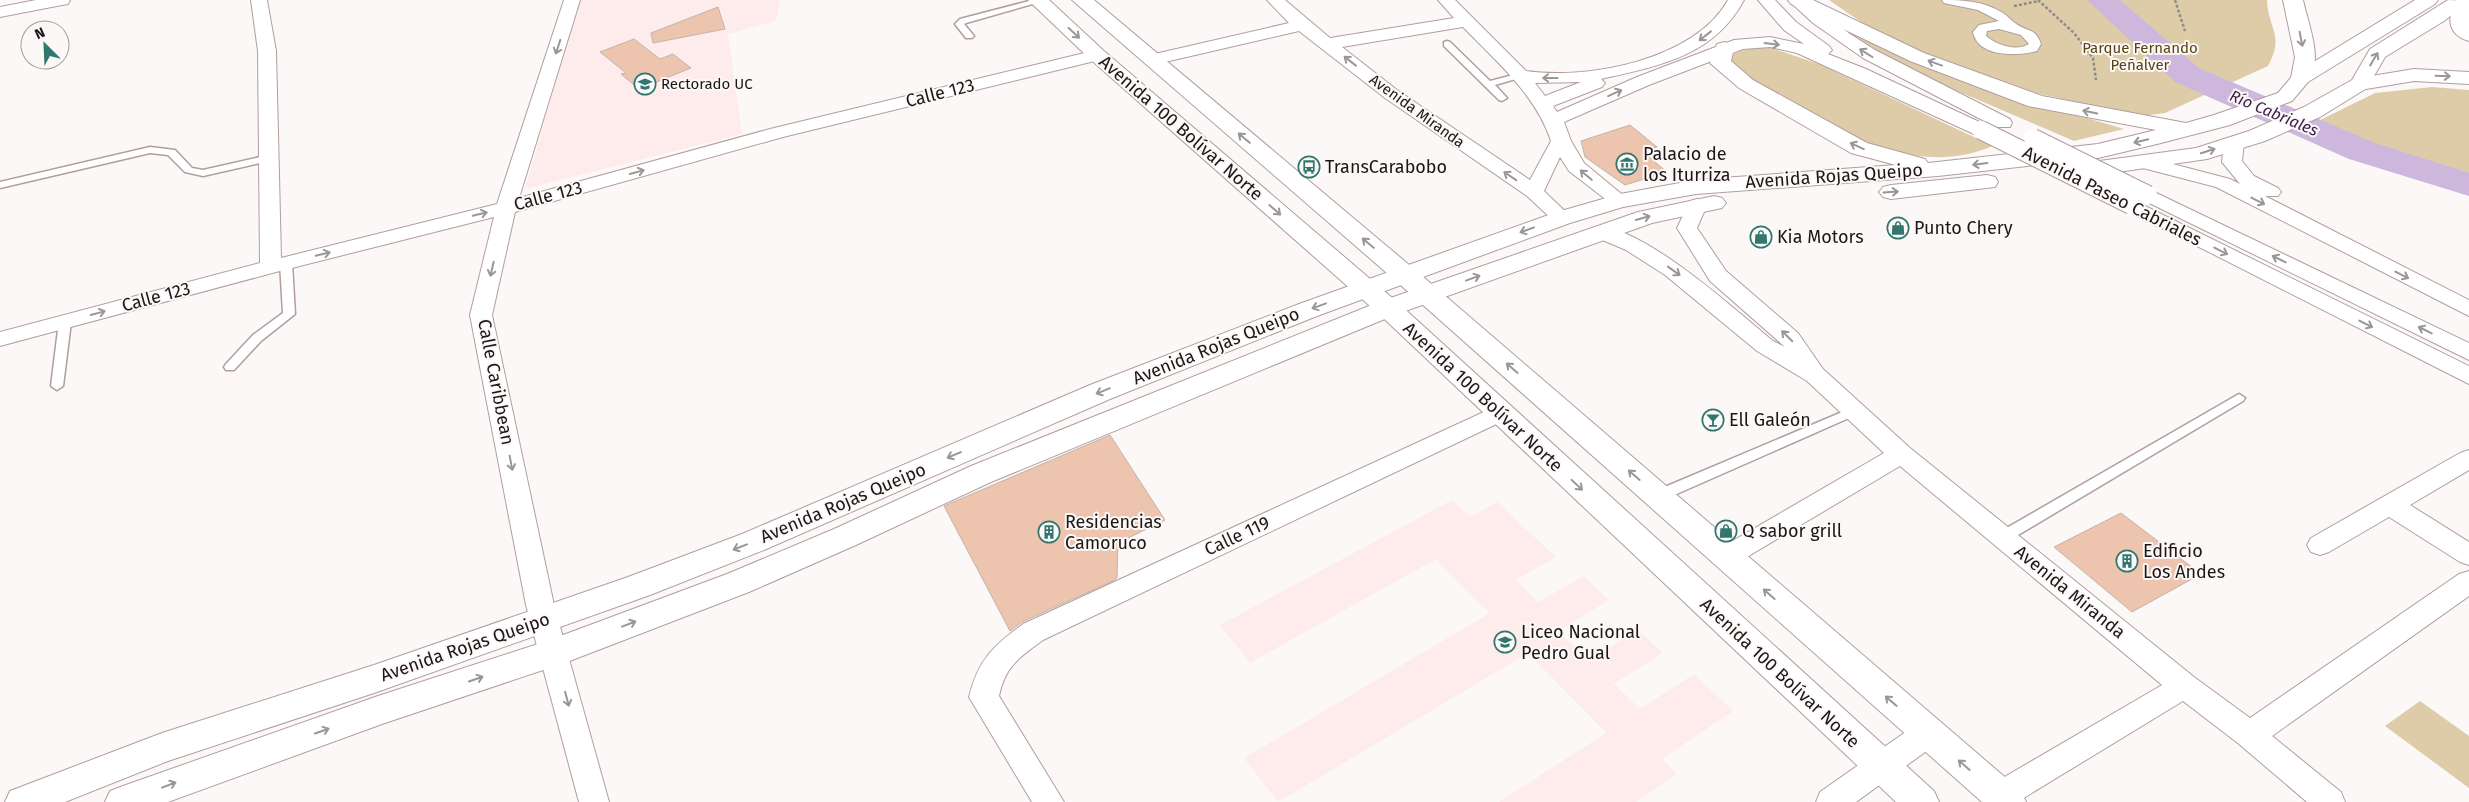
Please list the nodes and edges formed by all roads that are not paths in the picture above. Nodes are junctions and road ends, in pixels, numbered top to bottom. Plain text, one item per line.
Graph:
1 (62, 0) edge
2 (259, 0) edge
3 (572, 0) edge
4 (1038, 0) edge
5 (1082, 0) edge
6 (1276, 0) edge
7 (1446, 0) edge
8 (1736, 0) edge
9 (1766, 0) edge
10 (1797, 0) edge
11 (1948, 0) edge
12 (2292, 0) edge
13 (2428, 0) edge
14 (2460, 0) edge
15 (2466, 0) edge
16 (0, 12) edge
17 (1467, 21) junction
18 (1302, 25) junction
19 (2010, 26) dead end
20 (2469, 35) edge
21 (969, 36) dead end
22 (1328, 44) junction
23 (1448, 44) dead end
24 (1724, 48) junction
25 (1097, 55) junction
26 (1152, 60) junction
27 (1648, 62) junction
28 (1521, 76) junction
29 (2301, 78) junction
30 (2469, 78) edge
31 (1873, 80) junction
32 (1488, 84) junction
33 (2360, 84) junction
34 (1502, 98) dead end
35 (1542, 104) junction
36 (1554, 120) junction
37 (2190, 128) junction
38 (1561, 141) junction
39 (2234, 143) junction
40 (269, 158) junction
41 (2146, 163) junction
42 (1938, 169) junction
43 (0, 184) edge
44 (1534, 192) junction
45 (2139, 200) junction
46 (1620, 201) junction
47 (1697, 205) junction
48 (506, 208) junction
49 (1562, 218) junction
50 (1600, 232) junction
51 (278, 265) junction
52 (1405, 275) junction
53 (1365, 288) junction
54 (2469, 292) edge
55 (1427, 295) junction
56 (1388, 308) junction
57 (2469, 309) edge
58 (65, 322) junction
59 (0, 339) edge
60 (2469, 352) edge
61 (230, 367) dead end
62 (1816, 375) junction
63 (2469, 376) edge
64 (58, 386) dead end
65 (2239, 398) dead end
66 (1854, 411) junction
67 (1499, 413) junction
68 (1901, 454) junction
69 (2469, 459) edge
70 (1658, 496) junction
71 (2390, 505) junction
72 (2003, 537) junction
73 (2320, 545) dead end
74 (2469, 555) edge
75 (1726, 557) junction
76 (2469, 582) edge
77 (546, 618) junction
78 (555, 652) junction
79 (2184, 686) junction
80 (1928, 734) junction
81 (2250, 735) junction
82 (1881, 766) junction
83 (2004, 799) edge
84 (23, 802) edge
85 (123, 802) edge
86 (594, 802) edge
87 (1049, 802) edge
88 (1831, 802) edge
89 (1921, 802) edge
90 (2330, 802) edge

1 - 16 street
2 - 40 street
3 -> 48 street, Calle Caribbean
4 - 21 lane
4 -> 25 main road, Avenida 100 Bolívar Norte
5 - 26 main road, Avenida 100 Bolívar Norte
6 - 18 street, Avenida Miranda
7 - 17 street
8 -> 27 street
9 - 31 street, Avenida Paseo Cabriales
37 -> 10 main road
45 -> 10 street, Avenida Paseo Cabriales, bridge
11 - 19 street
12 -> 29 main road
13 - 29 main road, Avenida Rojas Queipo
33 -> 14 main road
15 - 20 main road
17 - 22 street
17 - 28 street
18 - 22 street, Avenida Miranda
18 - 26 street
44 -> 22 street, Avenida Miranda
23 - 32 lane
24 -> 31 street
36 -> 24 street
42 -> 24 main road
48 -> 25 street, Calle 123
25 -> 53 main road, Avenida 100 Bolívar Norte
52 -> 26 main road, Avenida 100 Bolívar Norte
27 -> 28 street
27 - 35 street
28 - 32 lane
28 - 35 street
29 - 37 main road, Avenida Rojas Queipo
33 -> 30 main road
31 - 45 street, Avenida Paseo Cabriales, bridge
32 - 34 lane
33 - 39 main road, Avenida Rojas Queipo
35 - 36 street
36 - 38 street
37 -> 42 main road, Avenida Rojas Queipo
38 - 44 street
46 -> 38 street
41 -> 39 main road, Avenida Rojas Queipo
39 - 54 street
40 - 43 lane
40 - 51 street
47 -> 41 main road, Avenida Rojas Queipo
41 -> 57 street
42 - 46 main road, Avenida Rojas Queipo
44 - 49 street, Avenida Miranda
60 -> 45 street, Avenida Paseo Cabriales
45 -> 63 street, Avenida Paseo Cabriales
46 - 49 main road, Avenida Rojas Queipo
50 -> 47 main road, Avenida Rojas Queipo
62 -> 47 street, Avenida Miranda
51 -> 48 street, Calle 123
48 -> 77 street, Calle Caribbean
49 -> 52 main road, Avenida Rojas Queipo
55 -> 50 main road, Avenida Rojas Queipo
50 -> 62 street, Avenida Miranda
58 -> 51 street, Calle 123
51 - 61 lane
52 - 53 main road, Avenida Rojas Queipo
52 - 55 main road, Avenida 100 Bolívar Norte
53 - 56 main road, Avenida 100 Bolívar Norte
53 -> 77 main road, Avenida Rojas Queipo
55 - 56 main road, Avenida Rojas Queipo
70 -> 55 main road, Avenida 100 Bolívar Norte
56 - 67 main road, Avenida 100 Bolívar Norte
78 -> 56 main road, Avenida Rojas Queipo
58 - 59 street, Calle 123
58 - 64 lane
62 - 66 street, Avenida Miranda
65 - 72 lane
66 - 68 street, Avenida Miranda
66 - 70 lane
67 -> 82 main road, Avenida 100 Bolívar Norte
67 - 87 street, Calle 119
68 - 72 street, Avenida Miranda
68 - 75 street
69 - 71 street
70 - 75 main road, Avenida 100 Bolívar Norte
71 - 73 street
71 - 74 street
72 - 79 street, Avenida Miranda
80 -> 75 main road, Avenida 100 Bolívar Norte
76 - 81 street
77 - 78 street, Calle Caribbean
77 - 84 main road, Avenida Rojas Queipo
85 -> 78 main road, Avenida Rojas Queipo
78 -> 86 street, Calle Caribbean
79 - 81 street, Avenida Miranda
79 - 83 street
80 - 82 street
83 -> 80 main road, Avenida 100 Bolívar Norte
81 - 90 street, Avenida Miranda
82 - 88 street
82 - 89 main road, Avenida 100 Bolívar Norte

